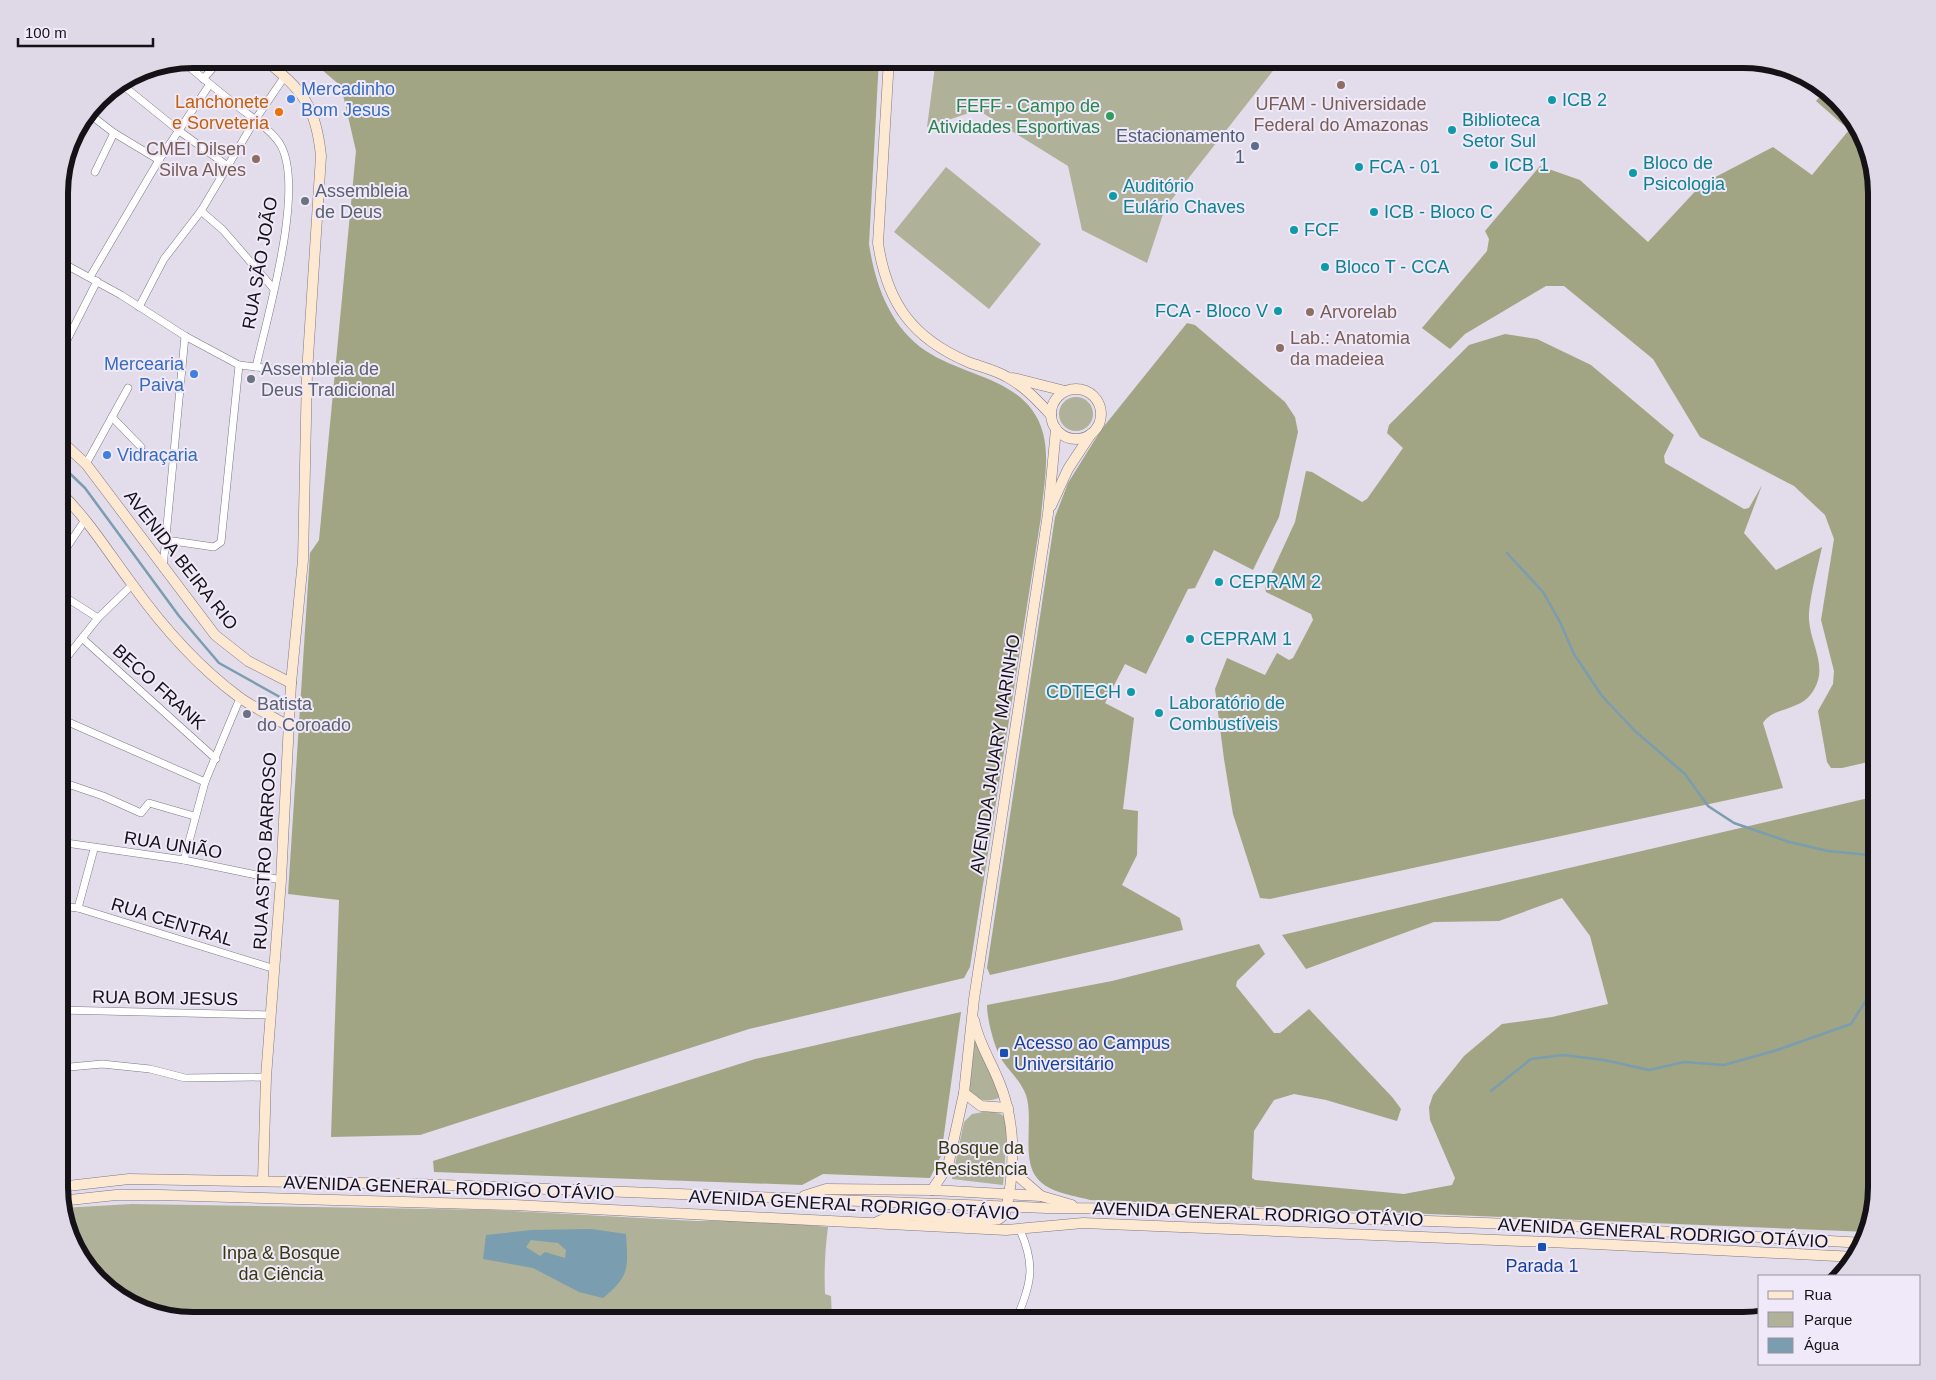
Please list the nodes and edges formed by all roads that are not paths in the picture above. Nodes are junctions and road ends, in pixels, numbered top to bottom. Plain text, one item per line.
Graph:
1 (190, 68) edge
2 (213, 68) edge
3 (275, 68) edge
4 (888, 68) edge
5 (285, 76) junction
6 (203, 79) junction
7 (210, 84) junction
8 (125, 87) edge
9 (93, 117) edge
10 (255, 120) junction
11 (178, 130) junction
12 (114, 133) junction
13 (159, 160) junction
14 (229, 167) junction
15 (95, 172) dead end
16 (201, 211) junction
17 (68, 266) edge
18 (90, 277) junction
19 (97, 281) junction
20 (273, 288) junction
21 (139, 307) junction
22 (185, 336) junction
23 (68, 338) edge
24 (239, 365) junction
25 (256, 367) junction
26 (308, 373) junction
27 (1009, 378) junction
28 (128, 388) dead end
29 (1066, 391) junction
30 (1051, 415) junction
31 (112, 417) junction
32 (1056, 429) junction
33 (1090, 434) junction
34 (68, 447) edge
35 (141, 447) dead end
36 (86, 464) junction
37 (68, 501) edge
38 (1048, 514) junction
39 (85, 520) junction
40 (166, 540) junction
41 (68, 546) edge
42 (163, 568) junction
43 (132, 584) junction
44 (68, 599) edge
45 (98, 618) junction
46 (82, 638) junction
47 (68, 655) edge
48 (291, 683) junction
49 (240, 698) junction
50 (68, 722) edge
51 (288, 726) junction
52 (216, 759) junction
53 (205, 782) junction
54 (68, 783) edge
55 (194, 816) junction
56 (68, 844) edge
57 (94, 849) junction
58 (184, 860) junction
59 (282, 880) junction
60 (68, 907) edge
61 (78, 908) junction
62 (275, 969) junction
63 (974, 999) junction
64 (68, 1010) edge
65 (270, 1015) junction
66 (68, 1067) edge
67 (266, 1077) junction
68 (964, 1093) junction
69 (981, 1106) junction
70 (1008, 1108) junction
71 (959, 1115) junction
72 (1011, 1170) junction
73 (262, 1180) junction
74 (68, 1186) edge
75 (932, 1190) junction
76 (1009, 1194) junction
77 (1041, 1196) junction
78 (796, 1199) junction
79 (69, 1200) edge
80 (1007, 1206) junction
81 (1085, 1209) junction
82 (873, 1224) junction
83 (1020, 1230) junction
84 (1856, 1243) edge
85 (1848, 1257) edge
86 (1019, 1312) edge

1 - 6 street, RUA SÃO JOÃO
2 - 6 street
3 - 5 street, RUA ASTRO BARROSO
4 - 27 street
5 - 10 street
5 - 26 street, RUA ASTRO BARROSO
6 - 7 street, RUA SÃO JOÃO
7 - 10 street, RUA SÃO JOÃO
7 - 11 street
8 - 11 street
9 - 12 street
10 - 14 street
10 - 20 street, RUA SÃO JOÃO
11 - 13 street
11 - 14 street
12 - 13 street
12 - 15 street
13 - 18 street
14 - 16 street
16 - 20 street
16 - 21 street
17 - 18 street
18 - 19 street
19 - 21 street
19 - 23 street
20 - 25 street, RUA SÃO JOÃO
21 - 22 street
22 - 24 street
22 - 40 street
24 - 25 street
24 - 40 street
25 - 26 street
26 - 48 street, RUA ASTRO BARROSO
27 - 29 street
27 - 30 street
28 - 31 street
29 - 30 street
29 - 33 street
30 - 32 street
31 - 35 street
31 - 36 street
32 - 33 street
32 - 38 street, AVENIDA JAUARY MARINHO
33 - 38 street, AVENIDA JAUARY MARINHO
34 - 36 street, AVENIDA BEIRA RIO
36 - 42 street, AVENIDA BEIRA RIO
37 - 39 street
38 - 63 street, AVENIDA JAUARY MARINHO
39 - 41 street
39 - 43 street
40 - 42 street
42 - 48 street, AVENIDA BEIRA RIO
43 - 45 street
43 - 49 street
44 - 45 street
45 - 46 street
46 - 47 street
46 - 52 street, BECO FRANK
48 - 51 street, RUA ASTRO BARROSO
49 - 51 street
49 - 52 street
50 - 53 street
51 - 59 street, RUA ASTRO BARROSO
52 - 53 street
53 - 55 street
54 - 55 street
55 - 58 street
56 - 57 street, RUA UNIÃO
57 - 58 street, RUA UNIÃO
57 - 61 street
58 - 59 street, RUA UNIÃO
59 - 62 street, RUA ASTRO BARROSO
60 - 61 street, RUA CENTRAL
61 - 62 street, RUA CENTRAL
62 - 65 street, RUA ASTRO BARROSO
63 - 68 street, AVENIDA JAUARY MARINHO
63 - 70 street, AVENIDA JAUARY MARINHO
64 - 65 street, RUA BOM JESUS
65 - 67 street, RUA ASTRO BARROSO
66 - 67 street
67 - 73 street, RUA ASTRO BARROSO
68 - 69 street
68 - 71 street, AVENIDA JAUARY MARINHO
69 - 70 street
69 - 71 street
70 - 72 street, AVENIDA JAUARY MARINHO
71 - 75 street, AVENIDA JAUARY MARINHO
72 - 76 street, AVENIDA JAUARY MARINHO
72 - 77 street
73 - 74 street, AVENIDA GENERAL RODRIGO OTÁVIO
73 - 78 street, AVENIDA GENERAL RODRIGO OTÁVIO
75 - 76 street, AVENIDA GENERAL RODRIGO OTÁVIO
75 - 78 street, AVENIDA GENERAL RODRIGO OTÁVIO
76 - 77 street, AVENIDA GENERAL RODRIGO OTÁVIO
76 - 80 street, AVENIDA JAUARY MARINHO
77 - 81 street, AVENIDA GENERAL RODRIGO OTÁVIO
78 - 80 street, AVENIDA GENERAL RODRIGO OTÁVIO
79 - 82 street, AVENIDA GENERAL RODRIGO OTÁVIO
80 - 81 street, AVENIDA GENERAL RODRIGO OTÁVIO
80 - 82 street
81 - 84 street, AVENIDA GENERAL RODRIGO OTÁVIO
82 - 83 street, AVENIDA GENERAL RODRIGO OTÁVIO
83 - 85 street, AVENIDA GENERAL RODRIGO OTÁVIO
83 - 86 street

